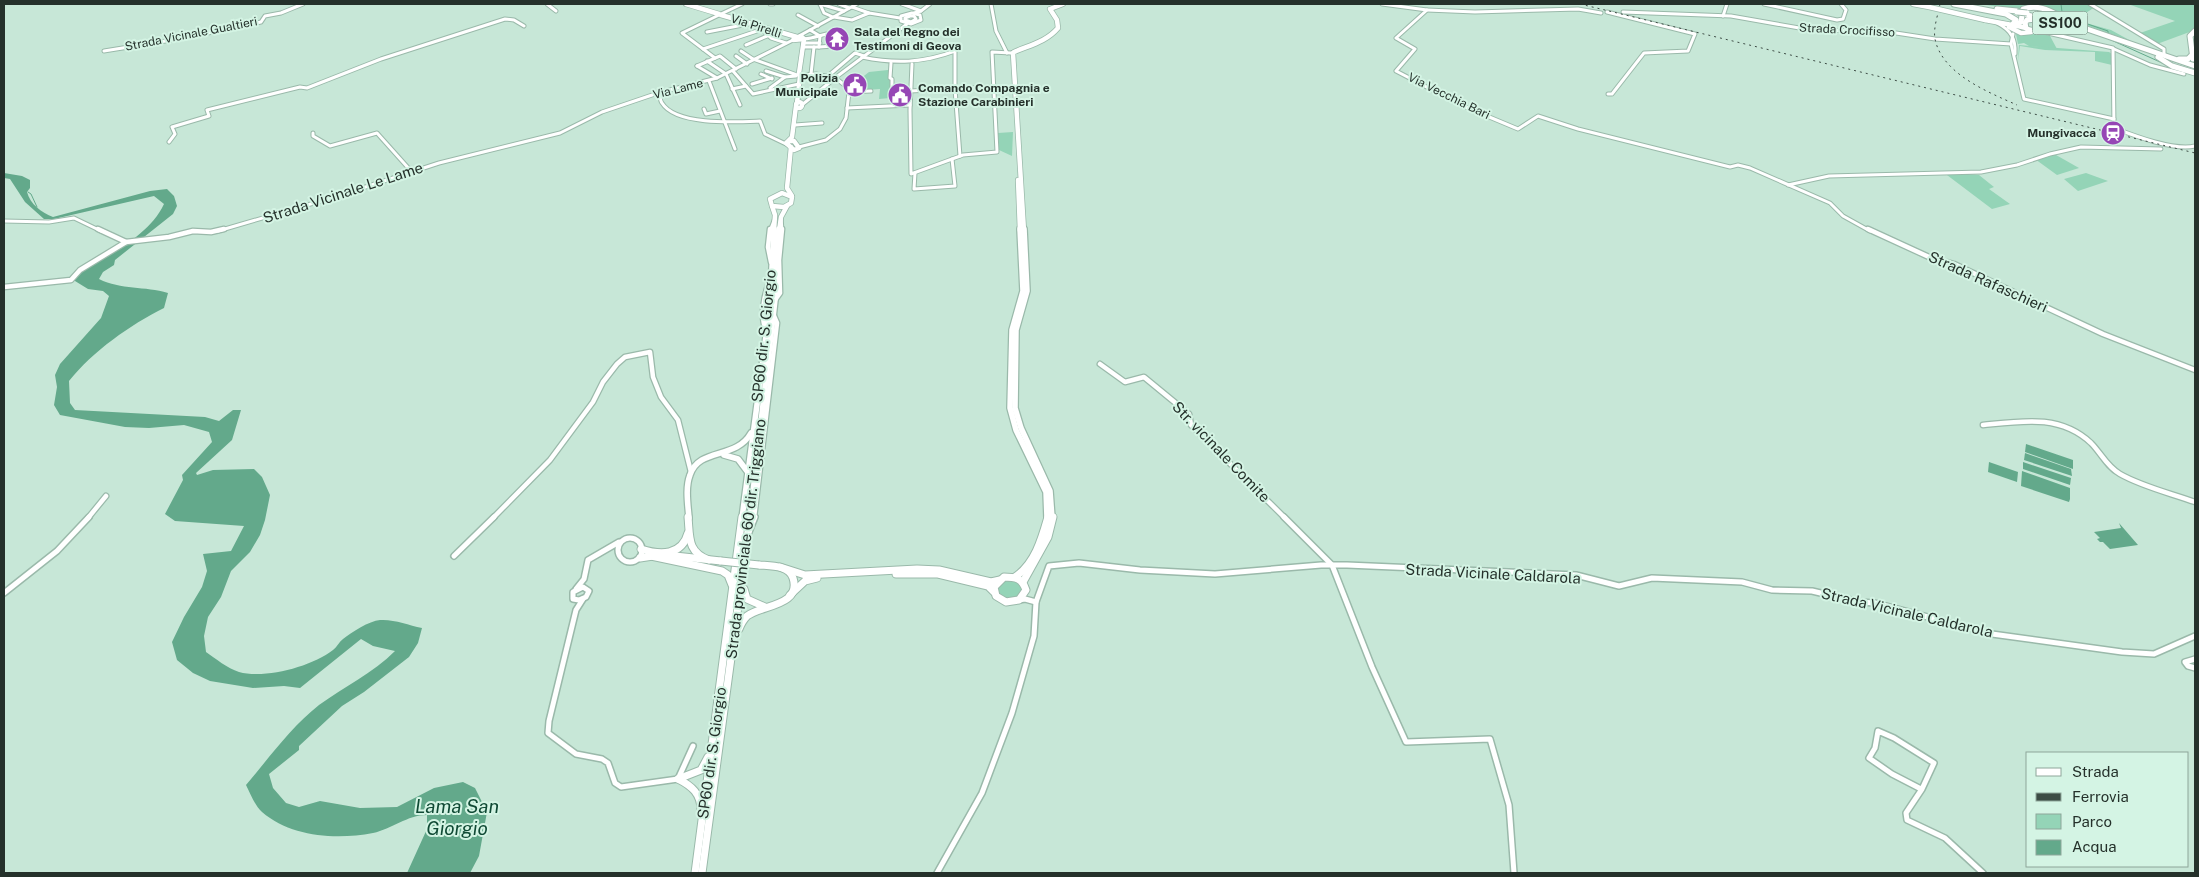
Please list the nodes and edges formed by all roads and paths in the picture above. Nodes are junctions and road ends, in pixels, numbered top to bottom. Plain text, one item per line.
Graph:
1 (302, 4) edge
2 (547, 4) edge
3 (686, 4) edge
4 (742, 4) edge
5 (820, 4) edge
6 (839, 4) edge
7 (857, 4) edge
8 (902, 4) edge
9 (930, 4) edge
10 (991, 4) edge
11 (1063, 4) edge
12 (1382, 4) edge
13 (1727, 4) edge
14 (1764, 4) edge
15 (1770, 4) edge
16 (1778, 4) edge
17 (1841, 4) edge
18 (1913, 4) edge
19 (1954, 4) edge
20 (1958, 4) edge
21 (1966, 4) edge
22 (2090, 4) edge
23 (850, 8) junction
24 (913, 8) junction
25 (2047, 9) junction
26 (1427, 10) junction
27 (556, 11) dead end
28 (844, 11) junction
29 (857, 11) dead end
30 (921, 11) junction
31 (869, 12) junction
32 (1623, 12) dead end
33 (2017, 12) junction
34 (911, 13) junction
35 (1814, 13) junction
36 (2027, 13) junction
37 (720, 14) junction
38 (798, 16) dead end
39 (1723, 16) junction
40 (833, 17) junction
41 (900, 18) junction
42 (1844, 18) junction
43 (841, 20) junction
44 (919, 20) junction
45 (1994, 22) junction
46 (2020, 22) junction
47 (823, 23) junction
48 (905, 23) junction
49 (748, 24) junction
50 (828, 25) dead end
51 (524, 26) dead end
52 (818, 26) junction
53 (764, 29) junction
54 (2013, 29) junction
55 (2027, 29) junction
56 (809, 31) junction
57 (2195, 31) edge
58 (707, 32) dead end
59 (2104, 34) junction
60 (767, 36) junction
61 (2195, 36) edge
62 (799, 40) junction
63 (2190, 40) junction
64 (820, 41) junction
65 (2126, 41) junction
66 (786, 42) junction
67 (746, 44) dead end
68 (2011, 44) junction
69 (834, 46) dead end
70 (814, 47) junction
71 (702, 48) junction
72 (2114, 49) junction
73 (2149, 49) junction
74 (104, 51) dead end
75 (741, 51) dead end
76 (1011, 53) junction
77 (2164, 54) junction
78 (736, 56) dead end
79 (2192, 56) junction
80 (863, 57) junction
81 (715, 58) junction
82 (755, 60) junction
83 (707, 61) junction
84 (2015, 62) junction
85 (891, 63) junction
86 (747, 64) junction
87 (912, 64) junction
88 (2195, 65) edge
89 (2180, 68) junction
90 (734, 70) junction
91 (766, 71) dead end
92 (2195, 73) edge
93 (726, 74) junction
94 (761, 74) dead end
95 (811, 74) junction
96 (2184, 74) dead end
97 (798, 76) junction
98 (828, 76) junction
99 (785, 77) junction
100 (717, 78) junction
101 (772, 78) junction
102 (836, 79) junction
103 (709, 81) junction
104 (778, 81) junction
105 (752, 84) dead end
106 (799, 84) junction
107 (746, 86) junction
108 (992, 87) junction
109 (770, 88) dead end
110 (892, 88) dead end
111 (732, 89) junction
112 (955, 89) junction
113 (871, 91) dead end
114 (910, 91) junction
115 (659, 92) junction
116 (849, 92) junction
117 (1608, 94) dead end
118 (800, 104) junction
119 (740, 105) dead end
120 (910, 105) junction
121 (847, 108) junction
122 (704, 109) dead end
123 (720, 111) junction
124 (2114, 119) junction
125 (724, 122) junction
126 (822, 123) dead end
127 (795, 124) junction
128 (1518, 129) joint
129 (313, 133) dead end
130 (560, 133) joint
131 (169, 142) dead end
132 (792, 145) junction
133 (2195, 146) edge
134 (2160, 149) dead end
135 (735, 150) dead end
136 (960, 156) junction
137 (952, 159) junction
138 (411, 171) junction
139 (913, 174) junction
140 (787, 184) junction
141 (1787, 185) junction
142 (776, 195) junction
143 (792, 197) junction
144 (772, 206) junction
145 (787, 206) junction
146 (777, 217) junction
147 (4, 221) edge
148 (126, 242) junction
149 (4, 287) edge
150 (1100, 364) dead end
151 (2195, 370) edge
152 (754, 424) junction
153 (1983, 425) dead end
154 (719, 454) junction
155 (691, 461) junction
156 (748, 476) junction
157 (106, 496) dead end
158 (2195, 502) edge
159 (689, 524) junction
160 (621, 541) junction
161 (641, 548) junction
162 (604, 551) junction
163 (618, 551) junction
164 (662, 554) junction
165 (454, 556) dead end
166 (651, 556) junction
167 (673, 556) junction
168 (640, 558) junction
169 (709, 560) junction
170 (1332, 565) junction
171 (780, 567) junction
172 (1015, 577) junction
173 (584, 579) junction
174 (1000, 580) junction
175 (743, 581) junction
176 (1023, 582) junction
177 (586, 588) junction
178 (576, 589) junction
179 (994, 592) junction
180 (4, 593) edge
181 (732, 594) junction
182 (790, 595) junction
183 (1026, 597) junction
184 (573, 599) junction
185 (583, 599) junction
186 (1036, 602) junction
187 (765, 607) junction
188 (576, 609) junction
189 (2195, 636) edge
190 (2195, 659) edge
191 (731, 665) junction
192 (2195, 668) edge
193 (716, 724) junction
194 (693, 746) dead end
195 (678, 779) junction
196 (1922, 790) junction
197 (700, 837) junction
198 (695, 873) edge
199 (702, 873) edge
200 (937, 873) edge
201 (1514, 873) edge
202 (1983, 873) edge

1 - 74 street, Strada Vicinale Gualtieri
2 - 27 street
3 - 37 main road, Via Pirelli
4 - 37 street
5 - 28 street
5 - 40 street
6 - 23 street
7 - 23 street
8 - 24 street
9 - 30 street
10 - 76 street
11 - 76 main road
12 - 26 street
13 - 39 street
14 - 42 street
15 - 35 street
16 - 35 street
17 - 42 street
18 - 45 main road, bridge
19 - 54 highway, SS100
20 - 33 highway, SS100
21 - 33 highway, SS100
22 - 77 street
23 - 28 street
23 - 29 street
23 - 31 street
24 - 30 street
24 - 34 street
25 - 36 highway, SS100
25 - 46 highway, SS100
25 - 59 highway, SS100
26 - 117 street
26 - 128 street, Via Vecchia Bari
28 - 40 street
30 - 34 street
30 - 44 street
31 - 41 street
31 - 43 street
32 - 39 street, Strada Crocifisso
33 - 36 highway, SS100, bridge
34 - 41 street
34 - 44 street
35 - 42 street
36 - 59 highway, SS100
37 - 49 main road, Via Pirelli
37 - 71 street
38 - 52 street
39 - 68 street, Strada Crocifisso
40 - 43 street
40 - 47 street
41 - 48 street
43 - 64 street
44 - 48 street
45 - 54 main road
45 - 54 street
46 - 54 highway, SS100
46 - 55 highway, SS100
47 - 50 street
47 - 52 street
48 - 80 street
49 - 53 main road, Via Pirelli
49 - 58 street
51 - 131 street
52 - 56 street
53 - 60 street
53 - 62 main road, Via Pirelli
53 - 71 street
54 - 55 main road
54 - 68 street
54 - 84 street
55 - 59 highway, SS100
55 - 72 street
56 - 62 street
56 - 64 street
57 - 63 highway
59 - 65 highway, SS100
60 - 66 street
60 - 67 street
61 - 63 highway
62 - 64 street
62 - 64 street
62 - 66 street, Via Lame
62 - 70 street
62 - 97 main road
63 - 79 highway
64 - 69 street
64 - 70 street
65 - 73 highway, SS100
65 - 88 highway, SS100
65 - 89 highway
66 - 82 street, Via Lame
68 - 84 street
70 - 95 street
71 - 81 street
72 - 96 street
72 - 124 street
73 - 77 highway
73 - 88 highway, SS100
75 - 82 street
76 - 108 street
76 - 172 main road
76 - 176 main road
77 - 79 highway
78 - 86 street
79 - 88 highway
80 - 85 street
80 - 98 street
80 - 102 street
81 - 83 street
81 - 90 street
82 - 86 street, Via Lame
82 - 97 street
83 - 93 street
83 - 100 street
84 - 124 street
85 - 87 street
85 - 110 street
86 - 90 street, Via Lame
87 - 112 street
87 - 114 street
88 - 89 highway
89 - 92 highway
90 - 93 street, Via Lame
90 - 107 street
91 - 99 street
93 - 100 street, Via Lame
93 - 111 street
94 - 101 street
95 - 97 street
95 - 98 street
97 - 99 street
97 - 106 main road
98 - 102 street
99 - 104 street
100 - 103 street, Via Lame
101 - 104 street
101 - 105 street
102 - 116 street
102 - 118 street
103 - 115 street, Via Lame
103 - 123 street
104 - 109 street
106 - 107 street
106 - 118 main road
107 - 111 street
108 - 112 street
108 - 136 street
111 - 119 street
112 - 114 street
112 - 136 street
113 - 116 street
114 - 120 street
115 - 125 street
115 - 130 street, Via Lame
116 - 121 street
118 - 127 main road
118 - 132 main road
120 - 121 street
120 - 139 street
121 - 132 street
122 - 123 street
123 - 125 street
124 - 133 street
125 - 132 street
125 - 135 street
126 - 127 street
127 - 132 main road
128 - 141 street, Strada Rafaschieri
129 - 138 street
130 - 138 street, Strada Vicinale Le Lame
132 - 140 main road
134 - 141 street
136 - 137 street
137 - 139 street
137 - 139 street
138 - 148 street, Strada Vicinale Le Lame
140 - 142 main road
140 - 143 main road
141 - 151 street, Strada Rafaschieri
142 - 143 main road
142 - 144 main road
143 - 145 main road, Strada provinciale 60 dir. Triggiano
144 - 145 main road
144 - 146 main road
145 - 146 main road, Strada provinciale 60 dir. Triggiano
146 - 152 main road, SP60 dir. S. Giorgio
146 - 175 main road, Strada provinciale 60 dir. Triggiano
147 - 148 street
148 - 149 street
150 - 170 street, Str. vicinale Comite
152 - 154 main road
152 - 156 main road, SP60 dir. S. Giorgio
153 - 158 street
154 - 155 main road
154 - 156 main road
155 - 159 main road
155 - 165 street
156 - 181 main road, SP60 dir. S. Giorgio
157 - 180 street
159 - 164 main road
159 - 169 main road
160 - 161 street
160 - 162 street
160 - 163 street
161 - 164 main road
161 - 168 street
162 - 163 street
162 - 173 street
163 - 168 street
164 - 167 main road
166 - 167 main road
166 - 168 main road
166 - 181 main road
167 - 169 main road
169 - 171 main road, bridge
170 - 186 street, Strada Vicinale Caldarola
170 - 189 street, Strada Vicinale Caldarola
170 - 201 street
171 - 174 main road
171 - 182 main road
172 - 174 main road
172 - 176 main road
173 - 177 street
173 - 178 street
174 - 179 main road
175 - 187 main road
175 - 191 main road, Strada provinciale 60 dir. Triggiano
176 - 183 main road
177 - 178 street
177 - 185 street
178 - 184 street
179 - 182 main road
179 - 183 main road
181 - 193 main road, SP60 dir. S. Giorgio
182 - 187 main road
183 - 186 street
184 - 185 street
184 - 188 street
185 - 188 street
186 - 200 street
187 - 191 main road
188 - 195 street
190 - 192 street
191 - 199 main road, Strada provinciale 60 dir. Triggiano
193 - 195 main road
193 - 197 main road, SP60 dir. S. Giorgio
194 - 195 street
195 - 197 main road
196 - 196 street
196 - 202 street
197 - 198 main road, SP60 dir. S. Giorgio

